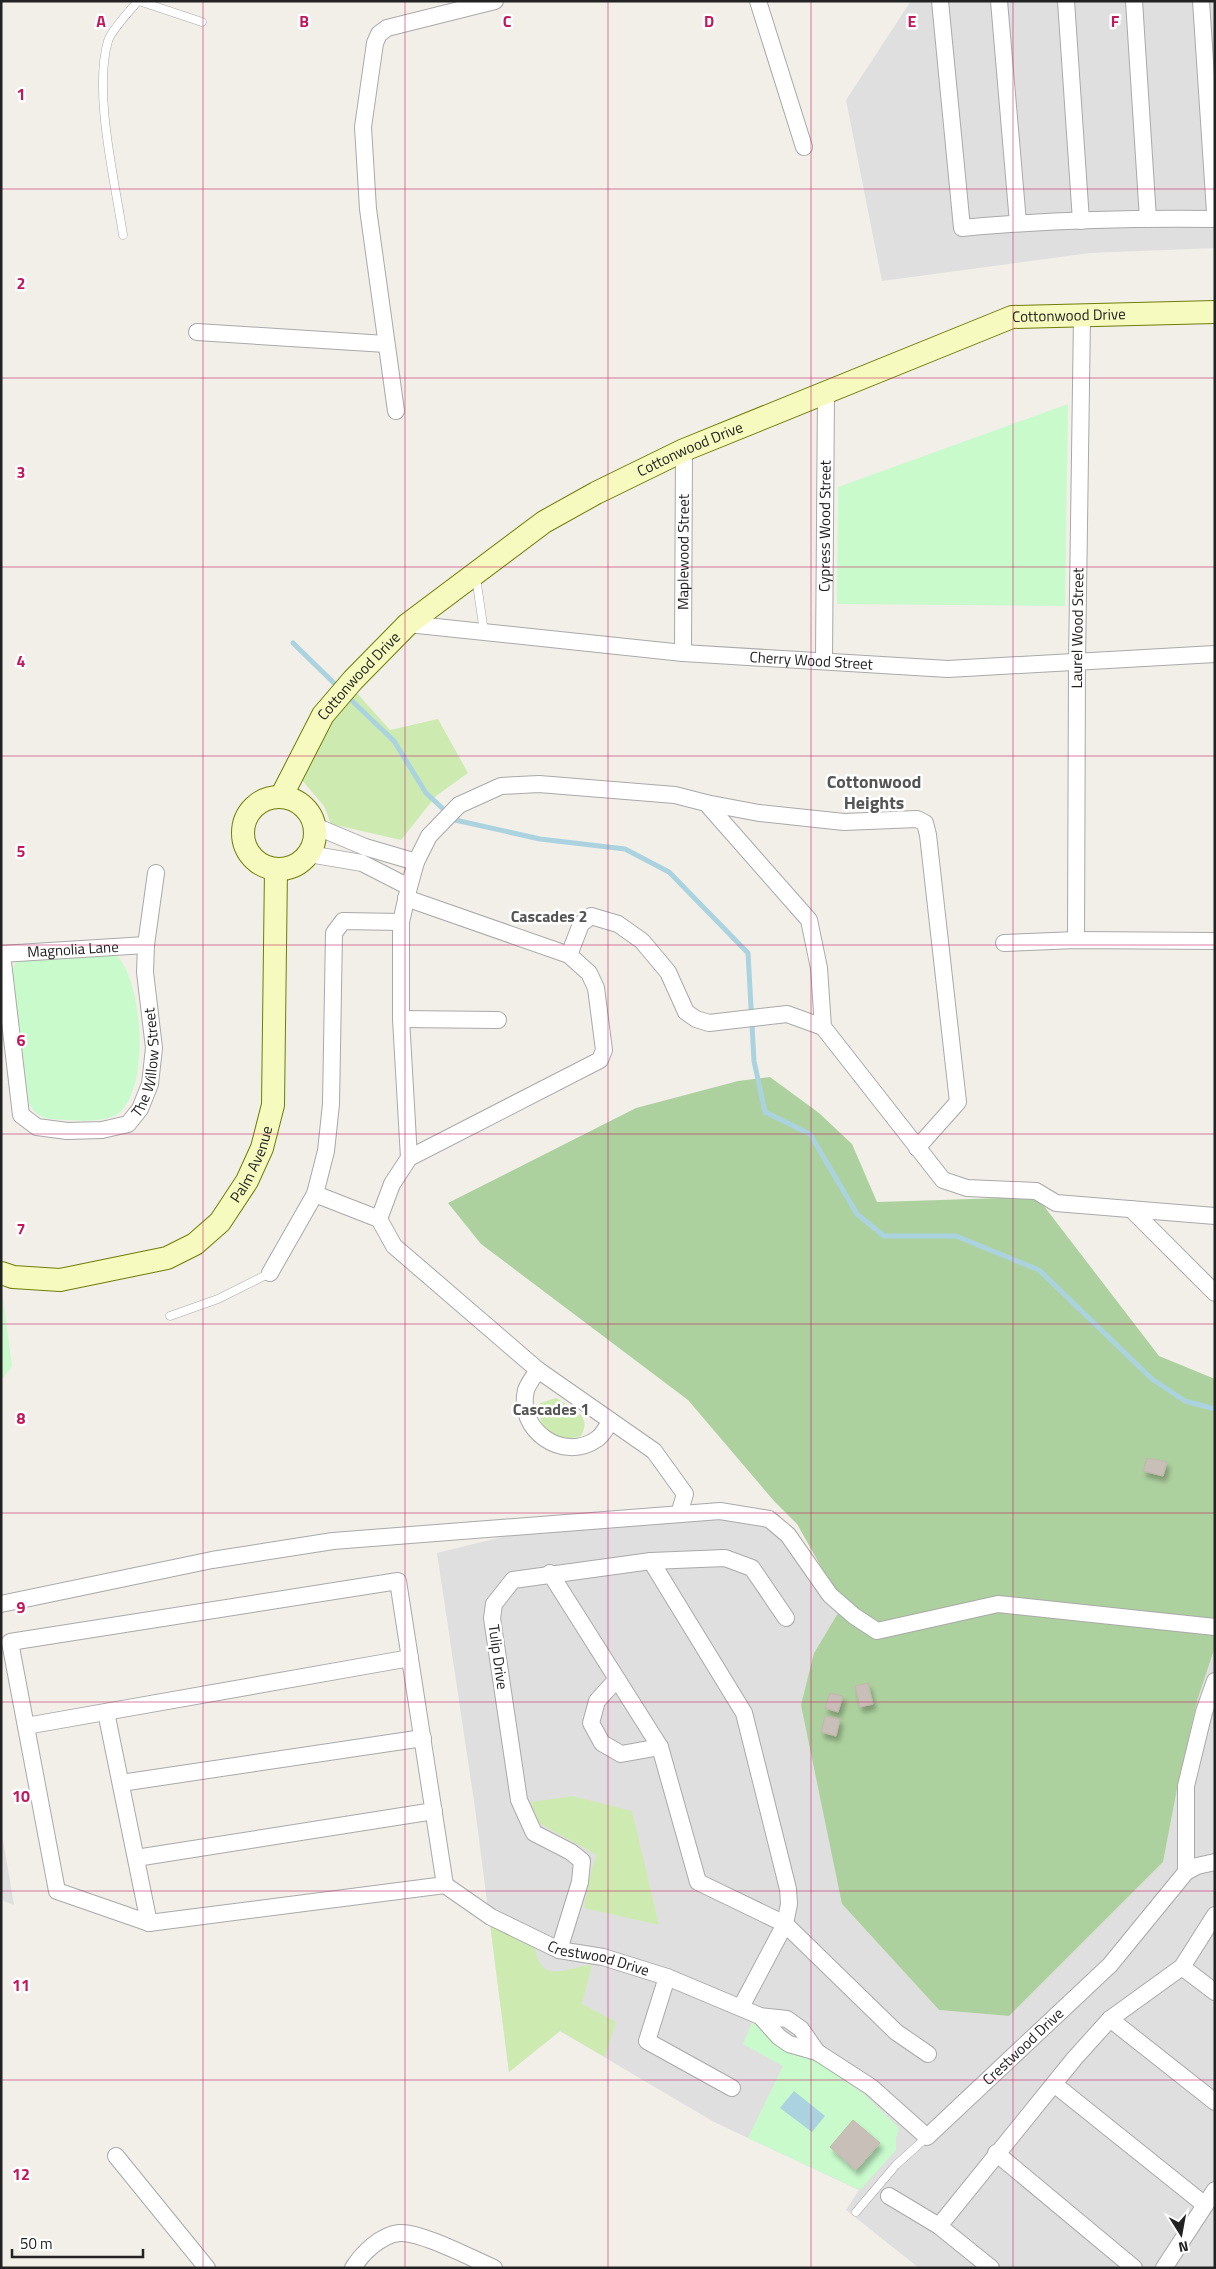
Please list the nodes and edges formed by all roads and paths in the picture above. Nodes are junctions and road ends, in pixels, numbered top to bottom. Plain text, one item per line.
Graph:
1 (139, 1) edge
2 (495, 1) edge
3 (758, 1) edge
4 (940, 1) edge
5 (1000, 1) edge
6 (1066, 1) edge
7 (1134, 1) edge
8 (1206, 9) edge
9 (202, 22) dead end
10 (804, 147) dead end
11 (1215, 212) edge
12 (1148, 219) junction
13 (1215, 219) edge
14 (1081, 221) junction
15 (1018, 223) junction
16 (123, 235) dead end
17 (1215, 312) edge
18 (1082, 316) junction
19 (197, 332) dead end
20 (386, 344) junction
21 (826, 391) junction
22 (396, 411) dead end
23 (684, 450) junction
24 (476, 575) junction
25 (408, 624) junction
26 (484, 632) junction
27 (683, 653) junction
28 (1215, 654) edge
29 (824, 661) junction
30 (1077, 663) junction
31 (281, 797) junction
32 (706, 803) junction
33 (315, 826) junction
34 (309, 854) junction
35 (416, 862) junction
36 (276, 869) junction
37 (156, 873) dead end
38 (407, 892) junction
39 (401, 922) junction
40 (1076, 940) junction
41 (1215, 941) edge
42 (1004, 944) dead end
43 (146, 945) junction
44 (2, 954) edge
45 (569, 955) junction
46 (401, 1019) junction
47 (498, 1020) dead end
48 (823, 1027) junction
49 (917, 1148) junction
50 (409, 1158) junction
51 (316, 1194) junction
52 (1131, 1209) junction
53 (1215, 1216) edge
54 (378, 1219) junction
55 (1, 1273) edge
56 (270, 1273) joint
57 (1215, 1293) edge
58 (170, 1316) dead end
59 (538, 1370) junction
60 (612, 1421) junction
61 (679, 1514) junction
62 (651, 1561) junction
63 (550, 1573) junction
64 (1, 1604) edge
65 (786, 1618) dead end
66 (1215, 1626) edge
67 (410, 1658) junction
68 (617, 1679) junction
69 (1215, 1681) edge
70 (106, 1712) junction
71 (26, 1726) junction
72 (423, 1738) junction
73 (660, 1746) junction
74 (120, 1783) junction
75 (434, 1810) junction
76 (136, 1858) junction
77 (1215, 1862) edge
78 (1186, 1872) junction
79 (445, 1885) junction
80 (1215, 1915) edge
81 (149, 1923) junction
82 (786, 1924) junction
83 (559, 1950) junction
84 (1182, 1967) junction
85 (667, 1977) junction
86 (1215, 1992) edge
87 (741, 2007) junction
88 (1110, 2019) junction
89 (928, 2054) dead end
90 (1054, 2084) junction
91 (732, 2088) dead end
92 (1215, 2102) edge
93 (927, 2137) junction
94 (996, 2153) junction
95 (116, 2156) dead end
96 (1215, 2190) edge
97 (889, 2196) dead end
98 (1205, 2204) junction
99 (856, 2212) dead end
100 (939, 2226) junction
101 (207, 2268) edge
102 (354, 2268) edge
103 (494, 2268) edge
104 (991, 2268) edge
105 (1134, 2268) edge
106 (1164, 2268) edge

1 - 9 lane
1 - 16 lane
2 - 20 street
3 - 10 street
4 - 15 street
5 - 15 street
6 - 14 street
7 - 12 street
8 - 11 street
12 - 13 street
12 - 14 street
14 - 15 street
17 - 18 street, Cottonwood Drive
18 - 21 street, Cottonwood Drive
18 - 30 street, Laurel Wood Street
19 - 20 street
20 - 22 street
21 - 23 street, Cottonwood Drive
21 - 29 street, Cypress Wood Street
23 - 24 street, Cottonwood Drive
23 - 27 street, Maplewood Street
24 - 25 street, Cottonwood Drive
24 - 26 lane
25 - 26 street, Cherry Wood Street
25 - 31 street, Cottonwood Drive
26 - 27 street, Cherry Wood Street
27 - 29 street, Cherry Wood Street
28 - 30 street, Cherry Wood Street
29 - 30 street, Cherry Wood Street
30 - 40 street, Laurel Wood Street
31 - 33 street
31 - 36 street
32 - 35 street
32 - 48 street
32 - 49 street
33 - 34 street
33 - 35 street
34 - 36 street
34 - 38 street
35 - 38 street
36 - 55 street, Palm Avenue
37 - 43 street, The Willow Street
38 - 39 street
38 - 45 street
39 - 46 street
39 - 51 street
40 - 41 street
40 - 42 street
43 - 44 street, Magnolia Lane
43 - 44 street, The Willow Street
45 - 48 street
45 - 50 street
46 - 47 street
46 - 50 street
48 - 49 street
49 - 52 street
50 - 54 street
51 - 54 street
51 - 56 street
52 - 53 street
52 - 57 street
54 - 59 street
56 - 58 lane
59 - 60 street
59 - 60 street
60 - 61 street
61 - 64 street
61 - 66 street
62 - 63 street, Tulip Drive
62 - 65 street, Tulip Drive
62 - 82 street
63 - 68 street
63 - 83 street, Tulip Drive
67 - 70 street
67 - 71 street
67 - 72 street
68 - 73 street
68 - 73 street
69 - 78 street
70 - 71 street
70 - 74 street
71 - 81 street
72 - 74 street
72 - 75 street
73 - 82 street
74 - 76 street
75 - 76 street
75 - 79 street
76 - 81 street
77 - 78 street
78 - 93 street, Crestwood Drive
79 - 81 street
79 - 83 street, Crestwood Drive
80 - 84 street
82 - 87 street
82 - 89 street
83 - 85 street, Crestwood Drive
84 - 86 street
84 - 88 street
85 - 87 street, Crestwood Drive
85 - 91 street
87 - 93 street, Crestwood Drive
88 - 90 street
88 - 92 street
90 - 94 street
90 - 98 street
93 - 99 lane
94 - 100 street
94 - 105 street
95 - 101 street
96 - 98 street
97 - 100 street
98 - 106 street
100 - 104 street
102 - 103 street

